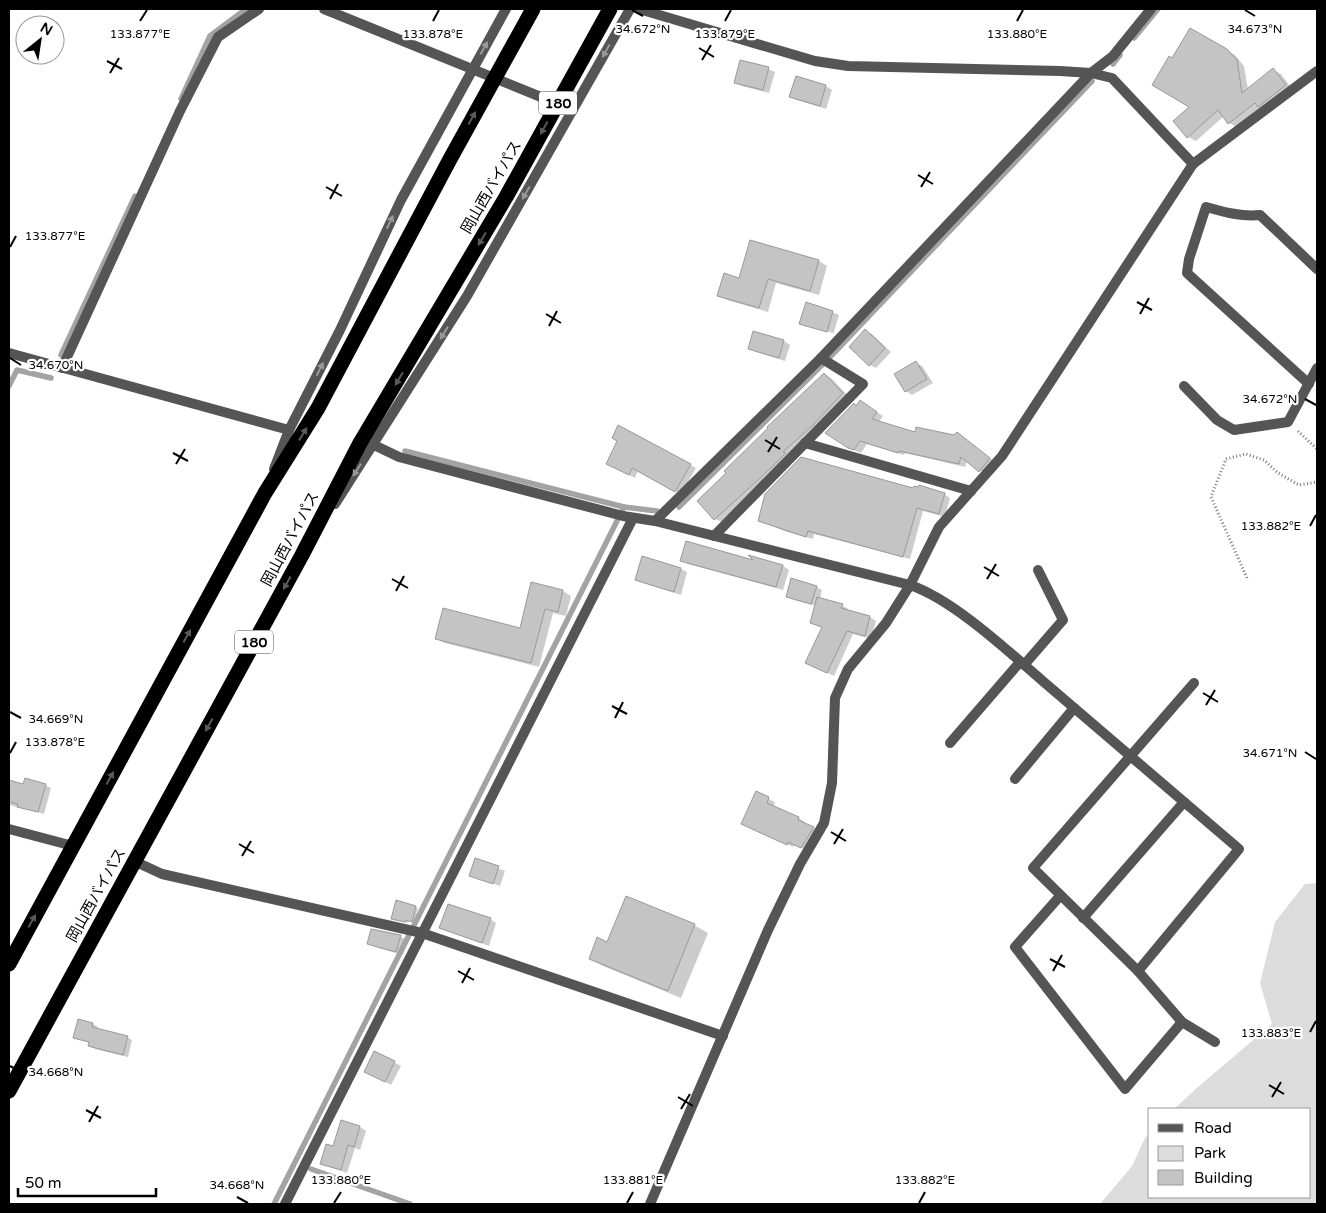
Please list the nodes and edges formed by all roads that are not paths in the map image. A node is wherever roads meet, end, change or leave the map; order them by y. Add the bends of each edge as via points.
1 (259, 9) edge
2 (324, 9) edge
3 (506, 9) edge
4 (533, 9) edge
5 (610, 9) edge
6 (630, 9) edge
7 (639, 9) edge
8 (1151, 9) edge
9 (473, 69) junction
10 (1317, 72) edge
11 (1091, 73) junction
12 (573, 110) junction
13 (1193, 164) junction
14 (1317, 269) edge
15 (9, 353) edge
16 (824, 360) junction
17 (62, 368) junction
18 (1317, 368) edge
19 (1309, 384) junction
20 (1184, 386) dead end
21 (289, 430) junction
22 (805, 443) junction
23 (374, 445) junction
24 (971, 492) junction
25 (265, 493) junction
26 (624, 516) junction
27 (655, 521) junction
28 (714, 536) junction
29 (302, 556) junction
30 (1038, 570) dead end
31 (910, 586) junction
32 (1022, 663) junction
33 (1194, 683) dead end
34 (1074, 708) junction
35 (950, 743) dead end
36 (1131, 756) junction
37 (1015, 779) dead end
38 (1184, 802) junction
39 (9, 829) edge
40 (73, 846) junction
41 (134, 861) junction
42 (1060, 896) junction
43 (1083, 918) junction
44 (415, 932) junction
45 (9, 964) edge
46 (1138, 971) junction
47 (1182, 1022) junction
48 (723, 1036) junction
49 (1216, 1042) dead end
50 (9, 1091) edge
51 (285, 1204) edge
52 (650, 1204) edge

1 - 17 street via 218,37 180,111
2 - 9 street
9 -> 3 street
25 -> 4 highway via 318,408
5 -> 29 highway, 岡山西バイパス / 180 via 506,197 360,443
6 -> 12 street
7 - 11 street via 815,61 848,66
8 - 11 street via 1113,56
9 - 12 street
21 -> 9 street via 401,200
10 - 13 street
11 - 13 street via 1112,78
11 - 16 street
12 -> 23 street via 467,296
13 - 24 street via 1002,456
14 - 19 street via 1260,215 1229,214 1206,207 1187,273
15 - 17 street
16 - 22 street via 863,384
16 - 27 street
17 - 21 street
18 - 19 street
19 - 20 street via 1288,422 1234,430 1217,420
21 - 25 street
22 - 24 street
22 - 28 street
23 - 26 street via 399,457
23 -> 29 street
24 - 31 street via 939,527
40 -> 25 highway
26 - 27 street
26 - 44 street
27 - 28 street
28 - 31 street
29 -> 41 highway, 岡山西バイパス / 180
30 - 32 street via 1063,620
31 - 32 street via 921,589 963,615
31 - 48 street via 886,624 848,669 835,698 832,783 824,823 768,930
32 - 34 street
32 - 35 street
33 - 36 street
34 - 36 street
34 - 37 street
36 - 38 street
36 - 42 street via 1033,868
38 - 43 street
38 - 46 street via 1239,849
39 - 40 street
45 -> 40 highway
41 - 44 street via 162,874
41 - 50 highway, 岡山西バイパス / 180
42 - 43 street
42 - 47 street via 1015,947 1126,1089
43 - 46 street
44 - 48 street
44 - 51 street
46 - 47 street
47 - 49 street
48 - 52 street

